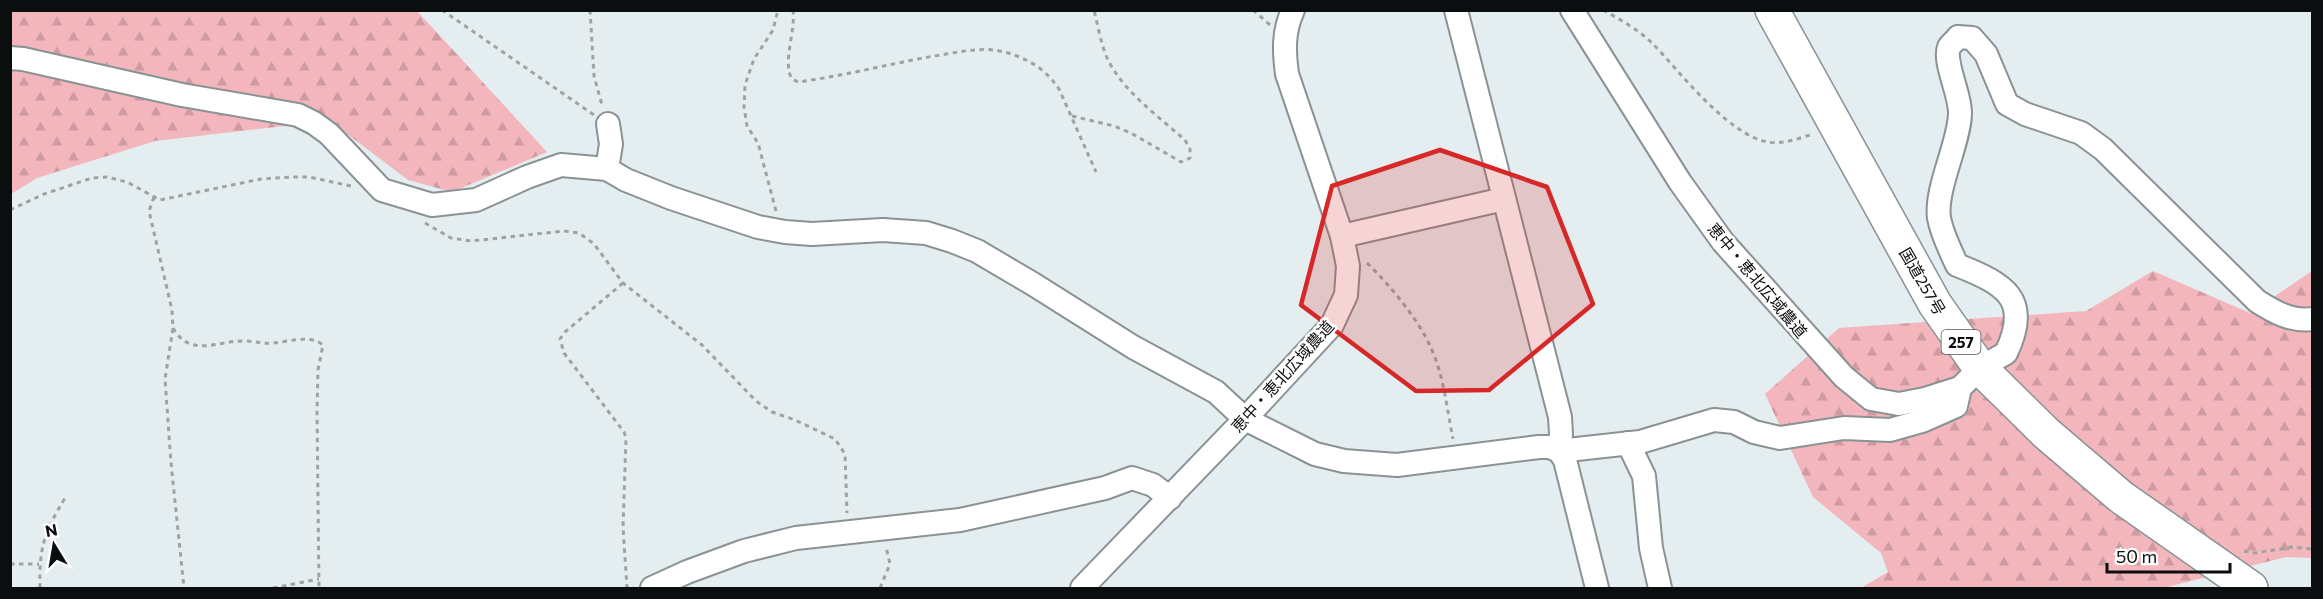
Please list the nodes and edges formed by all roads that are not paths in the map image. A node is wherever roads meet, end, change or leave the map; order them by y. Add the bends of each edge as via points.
1 (1293, 10) edge
2 (1456, 10) edge
3 (1572, 10) edge
4 (1772, 10) edge
5 (10, 58) edge
6 (608, 124) road end
7 (607, 169) junction
8 (1504, 199) junction
9 (1344, 247) junction
10 (2313, 319) edge
11 (1970, 378) junction
12 (1245, 419) junction
13 (1628, 444) junction
14 (1559, 451) junction
15 (1170, 498) junction
16 (651, 588) edge
17 (1083, 588) edge
18 (1597, 588) edge
19 (1660, 588) edge
20 (2251, 588) edge

1 - 9 street, 恵中・恵北広域農道 via 1286,25 1287,74
2 - 8 street
3 - 11 street, 恵中・恵北広域農道 via 1680,182 1723,242 1844,377 1871,399 1899,404 1925,399
4 - 11 highway, 国道257号 / 257 via 1935,304
5 - 7 street via 298,116 329,134 382,190 432,205 476,200 561,165
6 - 7 street via 611,144
7 - 12 street via 671,198 777,231 812,234 884,230 926,233 952,241 1034,284 1133,347 1216,392
8 - 9 street
8 - 14 street via 1560,417
9 - 12 street, 恵中・恵北広域農道 via 1348,266 1346,295 1332,325
10 - 11 street, 恵中・恵北広域農道 via 2277,313 2257,301 2103,149 2081,134 2007,104 1986,54 1972,39 1958,37 1949,46 1948,58 1960,115 1939,216 1957,265 2003,289 2015,303 2018,323 2006,353
11 - 13 street via 1956,406 1890,430 1844,428 1780,438 1734,422 1714,420
11 - 20 highway, 国道257号 / 257 via 2046,433 2121,497
12 - 14 street via 1315,454 1344,461 1397,465 1539,447
12 - 15 street, 恵中・恵北広域農道
13 - 14 street
13 - 19 street via 1644,476 1651,548
14 - 18 street via 1565,460
15 - 16 street via 1153,485 1132,478 1105,488 960,520 796,538 744,551
15 - 17 street, 恵中・恵北広域農道

